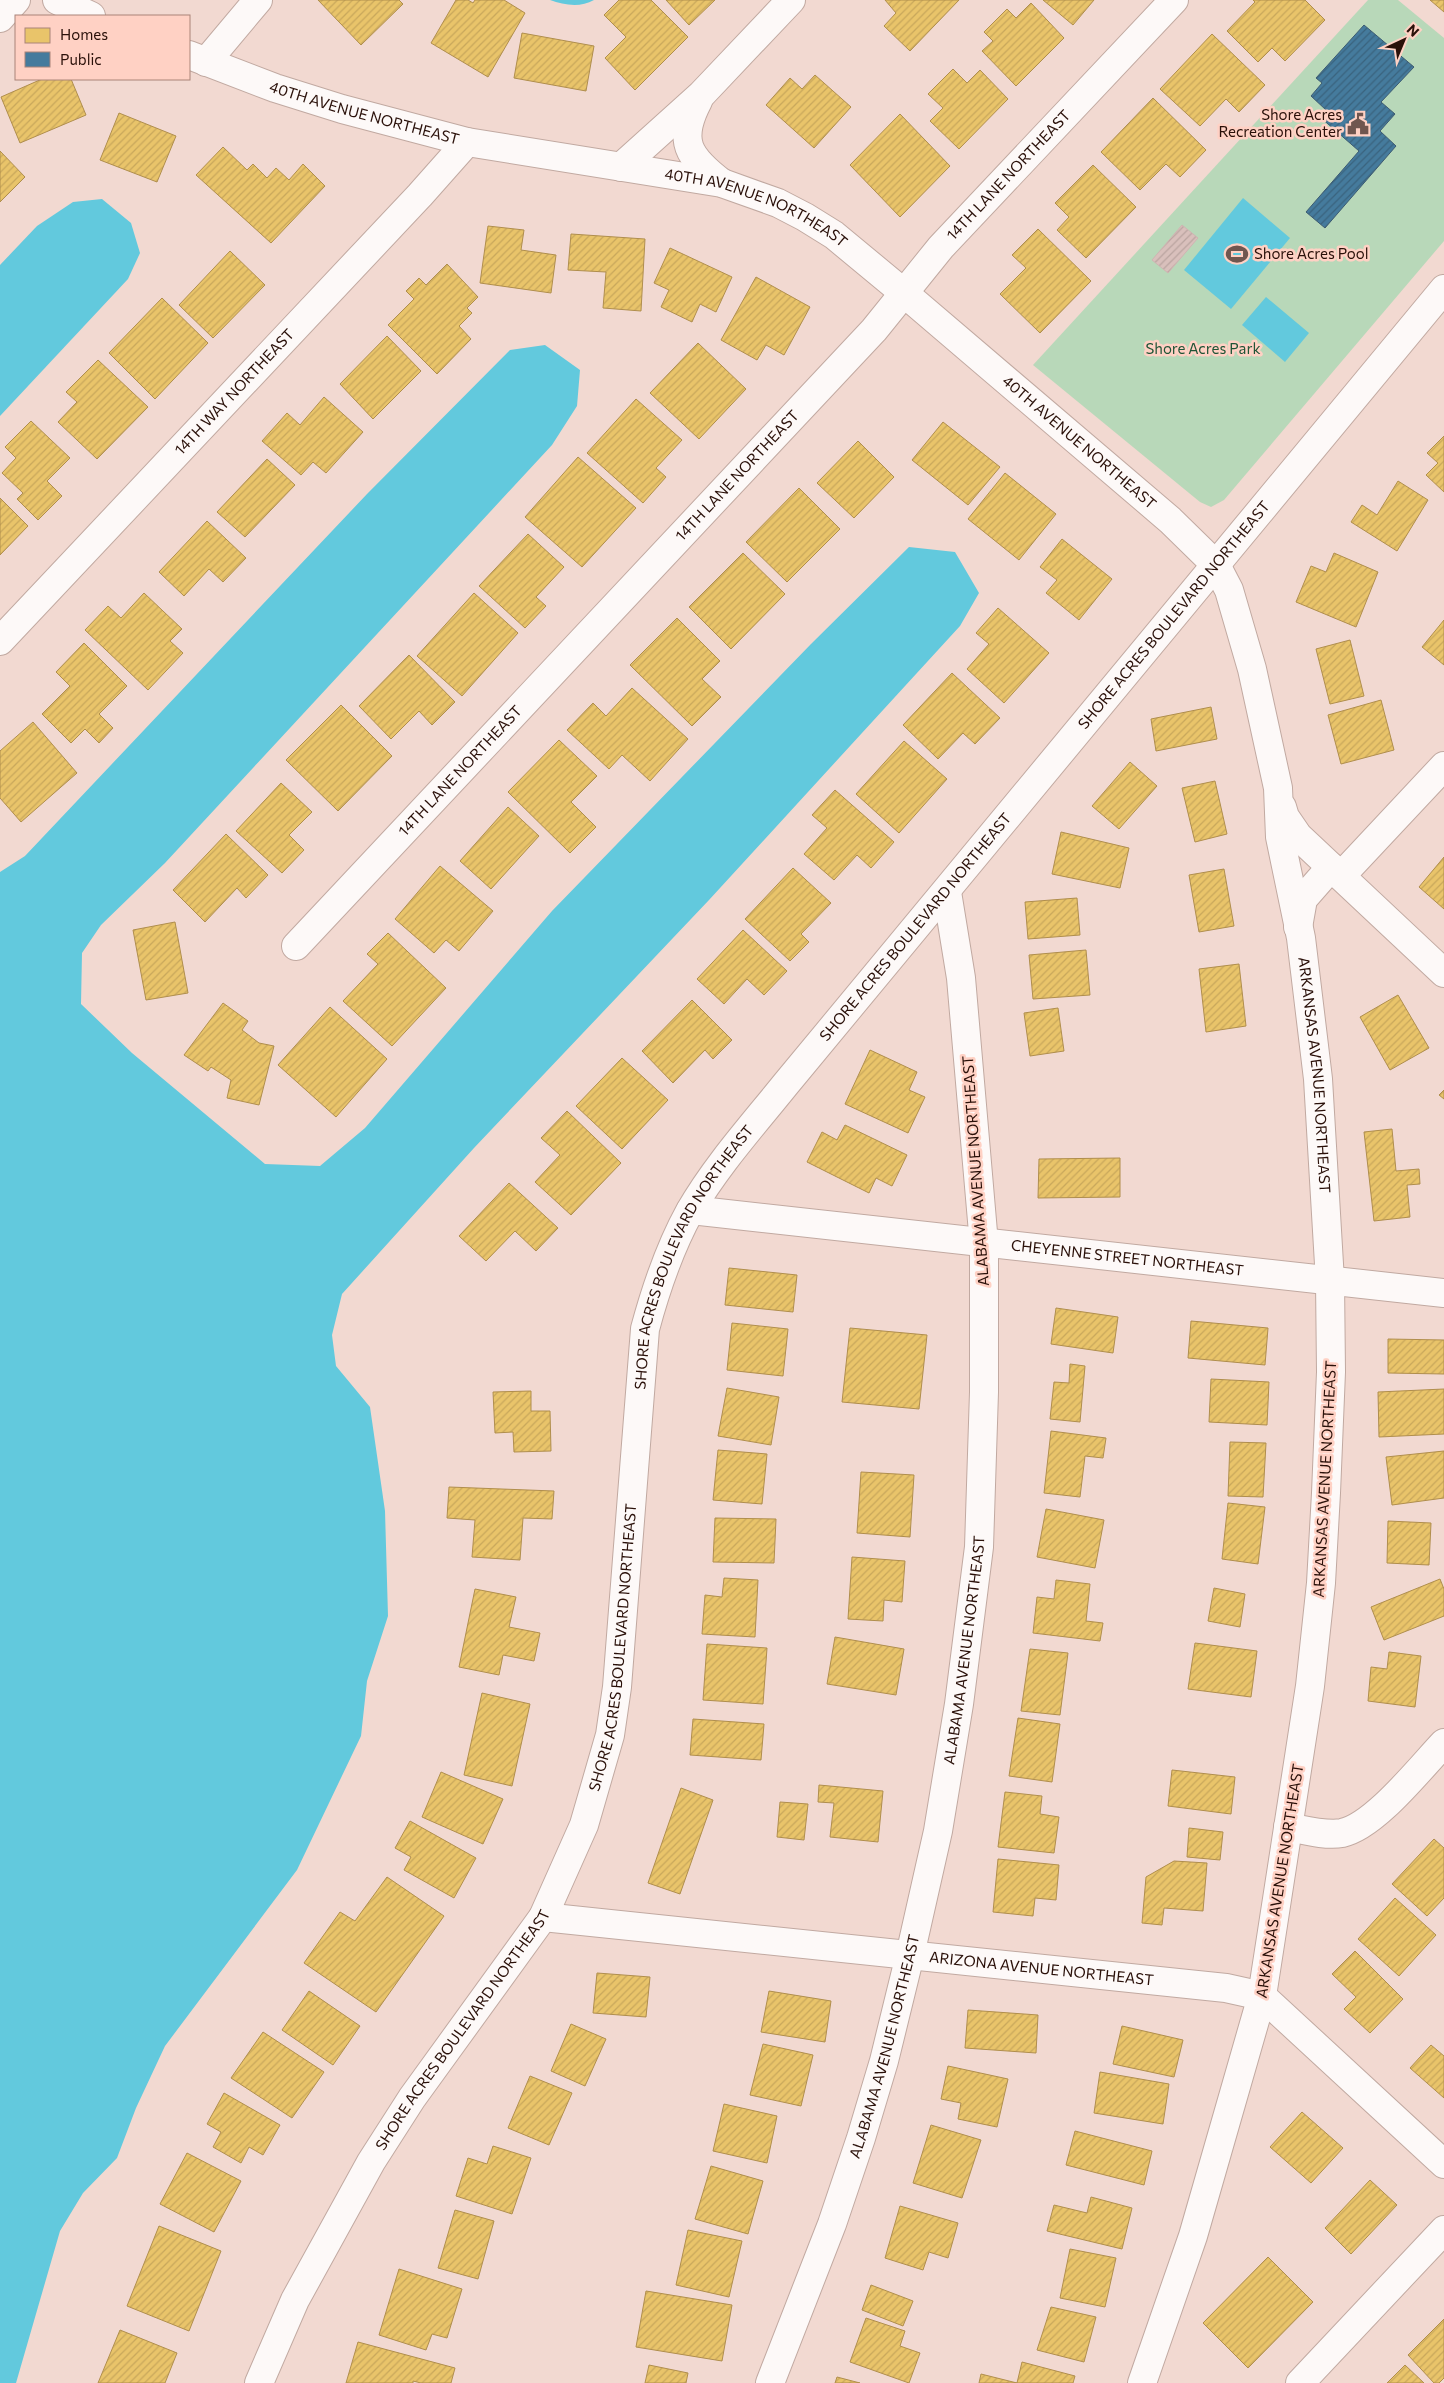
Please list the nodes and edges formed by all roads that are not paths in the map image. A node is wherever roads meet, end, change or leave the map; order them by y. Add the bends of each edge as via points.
1 (16, 0) edge
2 (57, 0) edge
3 (258, 0) edge
4 (791, 0) edge
5 (1174, 0) edge
6 (89, 15) edge
7 (0, 18) edge
8 (197, 58) edge
9 (701, 95) junction
10 (467, 142) junction
11 (621, 167) junction
12 (722, 183) junction
13 (1444, 288) edge
14 (904, 293) junction
15 (1216, 565) junction
16 (0, 641) edge
17 (1444, 766) edge
18 (1278, 788) junction
19 (1336, 872) junction
20 (946, 892) junction
21 (1298, 927) junction
22 (296, 946) dead end
23 (1444, 973) edge
24 (691, 1210) junction
25 (984, 1244) junction
26 (1330, 1281) junction
27 (1444, 1293) edge
28 (1444, 1743) edge
29 (1288, 1827) junction
30 (543, 1917) junction
31 (910, 1955) junction
32 (1262, 1996) junction
33 (1444, 2164) edge
34 (1444, 2230) edge
35 (259, 2383) edge
36 (770, 2383) edge
37 (1142, 2383) edge
38 (1300, 2383) edge

1 - 7 street
2 - 6 street
3 - 8 street
4 - 9 street
5 - 14 street, 14TH LANE NORTHEAST via 941,247
8 - 10 street, 40TH AVENUE NORTHEAST via 342,109
9 - 11 street
9 - 12 street via 689,119 686,133 689,146 696,160
10 - 11 street, 40TH AVENUE NORTHEAST
10 - 16 street, 14TH WAY NORTHEAST
11 - 12 street, 40TH AVENUE NORTHEAST
12 - 14 street, 40TH AVENUE NORTHEAST via 778,203 805,217 834,235
13 - 15 street, SHORE ACRES BOULEVARD NORTHEAST
14 - 15 street, 40TH AVENUE NORTHEAST via 1170,520
14 - 22 street, 14TH LANE NORTHEAST via 874,330
15 - 18 street, ARKANSAS AVENUE NORTHEAST via 1241,626
15 - 20 street, SHORE ACRES BOULEVARD NORTHEAST
17 - 19 street
18 - 19 street via 1285,817 1298,836
18 - 21 street, ARKANSAS AVENUE NORTHEAST via 1280,837
19 - 21 street via 1302,899
19 - 23 street
20 - 24 street, SHORE ACRES BOULEVARD NORTHEAST via 732,1151
20 - 25 street, ALABAMA AVENUE NORTHEAST via 961,978
21 - 26 street, ARKANSAS AVENUE NORTHEAST via 1318,1079
24 - 25 street, CHEYENNE STREET NORTHEAST
24 - 30 street, SHORE ACRES BOULEVARD NORTHEAST via 656,1288 645,1329 630,1544 610,1735 584,1825
25 - 26 street, CHEYENNE STREET NORTHEAST
25 - 31 street, ALABAMA AVENUE NORTHEAST via 984,1392 978,1547 959,1704 938,1831
26 - 27 street, CHEYENNE STREET NORTHEAST
26 - 29 street, ARKANSAS AVENUE NORTHEAST via 1331,1372 1321,1583 1310,1686
28 - 29 street via 1365,1823 1341,1833
29 - 32 street, ARKANSAS AVENUE NORTHEAST
30 - 31 street, ARIZONA AVENUE NORTHEAST
30 - 35 street, SHORE ACRES BOULEVARD NORTHEAST via 412,2098 371,2162 295,2300
31 - 32 street, ARIZONA AVENUE NORTHEAST via 1226,1988
31 - 36 street, ALABAMA AVENUE NORTHEAST via 884,2061 855,2155 832,2224
32 - 33 street
32 - 37 street, ARKANSAS AVENUE NORTHEAST via 1193,2236
34 - 38 street

